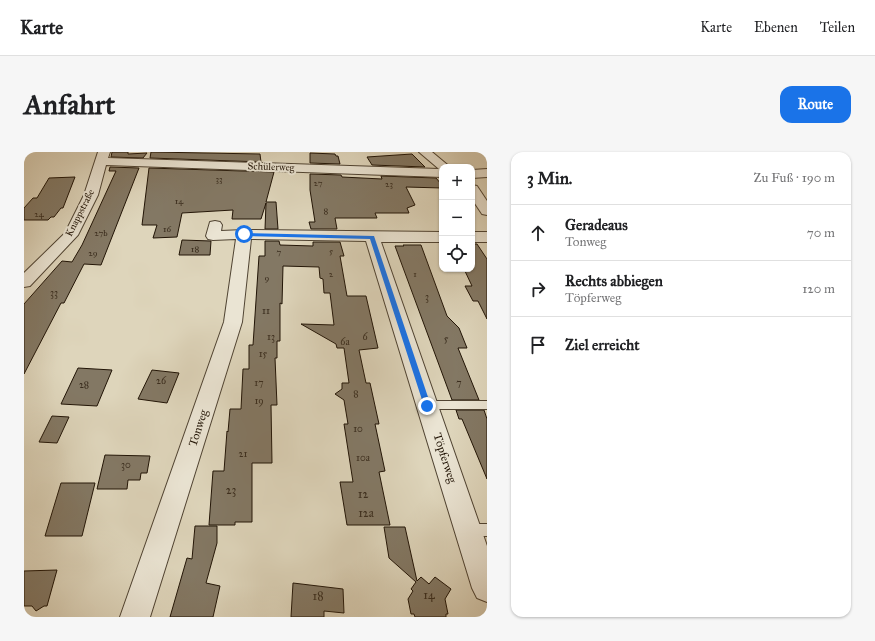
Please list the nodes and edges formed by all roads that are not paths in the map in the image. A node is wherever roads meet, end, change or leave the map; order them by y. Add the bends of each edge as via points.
1 (425, 152) edge
2 (102, 157) edge
3 (440, 164) edge
4 (439, 173) edge
5 (487, 173) edge
6 (475, 174) edge
7 (475, 193) edge
8 (487, 211) edge
9 (215, 225) dead end
10 (244, 234) junction
11 (372, 237) junction
12 (439, 237) edge
13 (475, 237) edge
14 (487, 237) edge
15 (24, 282) edge
16 (487, 405) edge
17 (427, 406) junction
18 (478, 530) edge
19 (487, 588) edge
20 (135, 617) edge

1 - 3 street
2 - 4 street, Schülerweg
2 - 15 street, Knappstraße via 91,195 71,234
5 - 6 street
7 - 8 street
9 - 10 street via 213,236
10 - 11 street
10 - 20 street, Tonweg via 233,322
11 - 12 street
11 - 17 street, Töpferweg
13 - 14 street
16 - 17 lane
17 - 18 street, Töpferweg
18 - 19 street, Töpferweg

